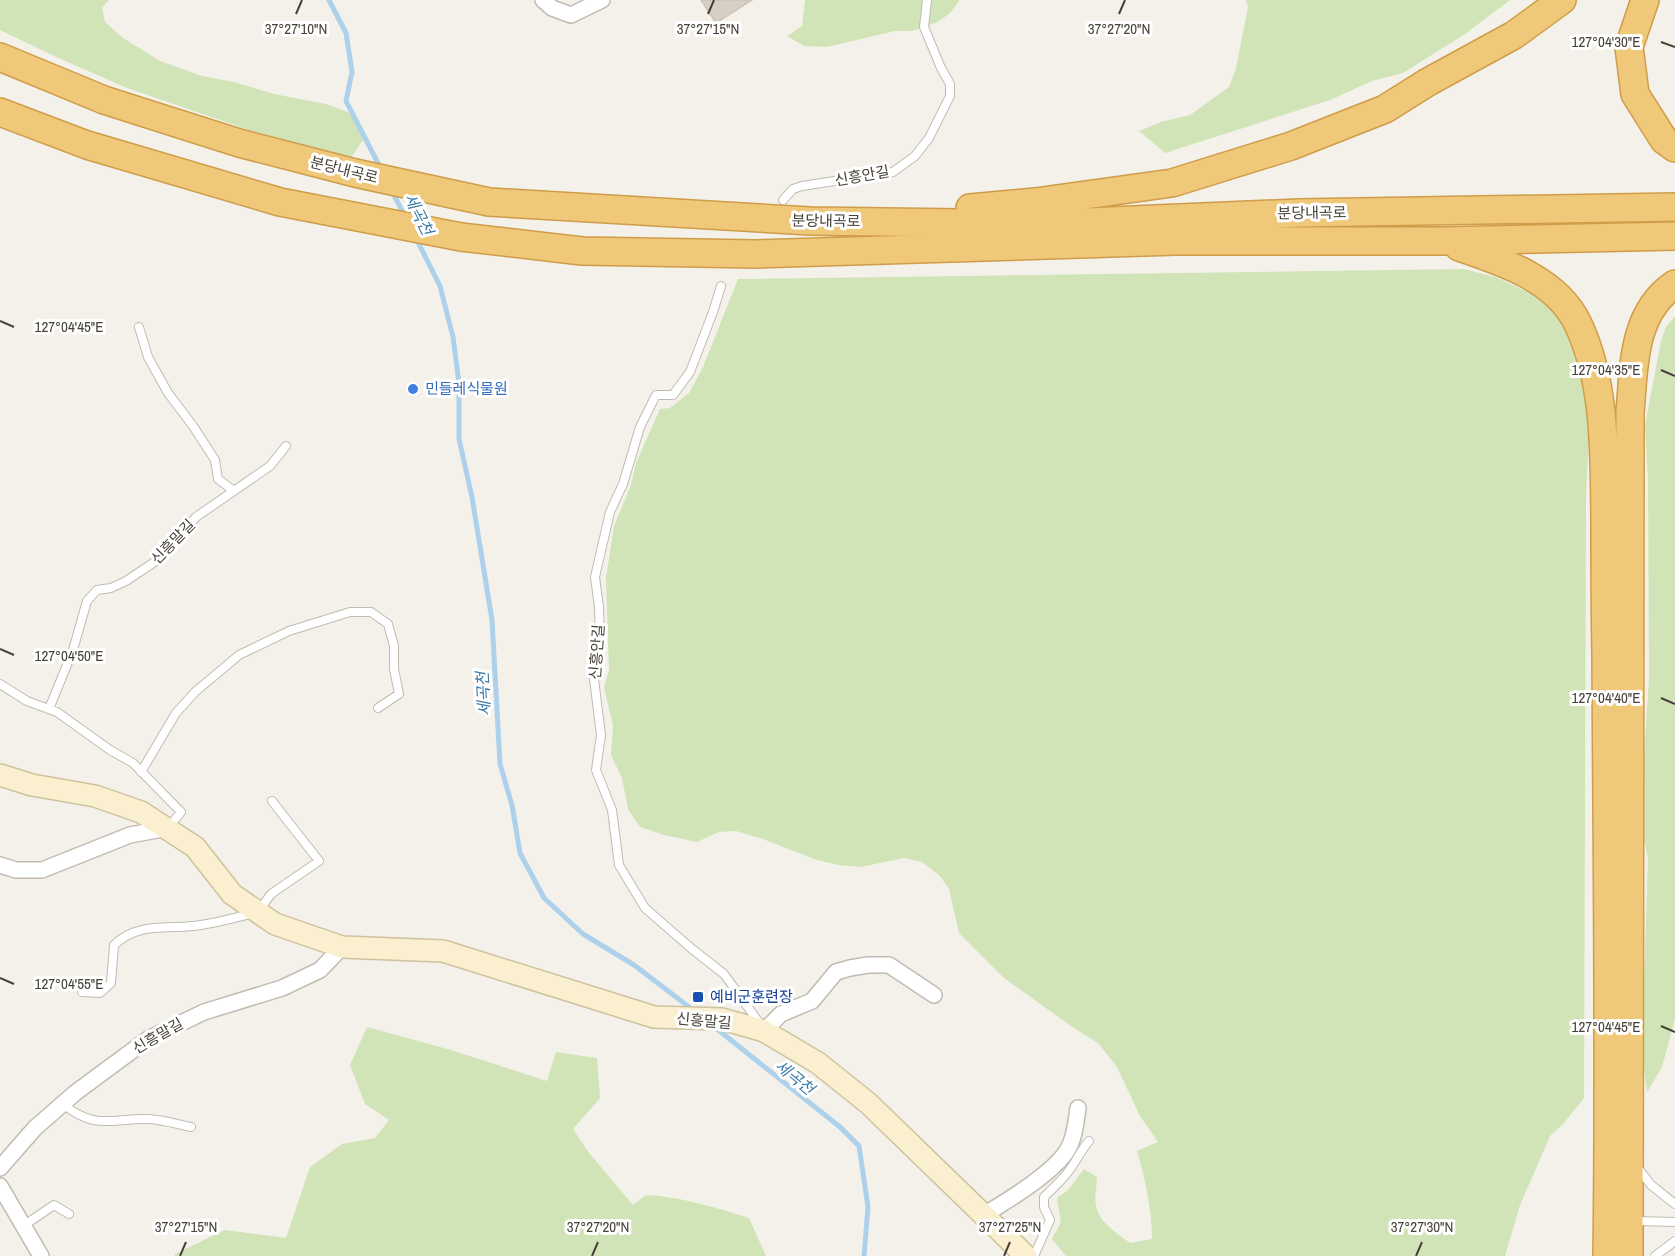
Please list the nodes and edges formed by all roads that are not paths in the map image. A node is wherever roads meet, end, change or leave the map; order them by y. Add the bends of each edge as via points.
1 (543, 0) edge
2 (602, 0) edge
3 (927, 0) edge
4 (1562, 0) edge
5 (1645, 0) edge
6 (0, 57) edge
7 (0, 112) edge
8 (1675, 148) edge
9 (783, 200) dead end
10 (1675, 207) edge
11 (810, 221) junction
12 (1675, 236) edge
13 (1444, 241) junction
14 (1675, 284) edge
15 (721, 286) dead end
16 (139, 327) dead end
17 (286, 446) dead end
18 (234, 491) junction
19 (0, 684) edge
20 (378, 708) dead end
21 (49, 709) junction
22 (141, 772) junction
23 (0, 775) edge
24 (272, 801) dead end
25 (168, 828) junction
26 (1618, 851) junction
27 (0, 865) edge
28 (258, 912) junction
29 (342, 947) junction
30 (82, 992) dead end
31 (934, 994) dead end
32 (764, 1031) junction
33 (63, 1104) junction
34 (1078, 1108) dead end
35 (191, 1127) dead end
36 (1089, 1141) dead end
37 (1630, 1152) junction
38 (0, 1168) edge
39 (0, 1186) edge
40 (1675, 1204) edge
41 (69, 1214) dead end
42 (984, 1215) junction
43 (1618, 1221) junction
44 (1675, 1222) edge
45 (23, 1226) junction
46 (1675, 1240) edge
47 (41, 1256) edge
48 (1026, 1256) edge
49 (1034, 1256) edge
50 (1606, 1256) edge
51 (1629, 1256) edge
52 (1655, 1256) edge

1 - 2 street via 571,15
3 - 9 lane, 신흥안길 via 924,27 950,84 950,96 929,138 915,156 893,172 802,186
4 - 11 highway via 1514,35 1384,109 1291,146 1172,183 1035,202
5 - 8 highway via 1629,47 1635,94 1664,140
6 - 11 highway, 분당내곡로 via 104,100 239,143 489,202
7 - 13 highway, 분당내곡로 via 87,145 280,202 461,237 582,251 756,254 1176,241
10 - 11 highway, 분당내곡로 via 1298,213 1040,224
12 - 13 highway, 분당내곡로
13 - 26 highway via 1527,274 1564,300 1591,355 1604,439
14 - 26 highway via 1652,307 1636,343 1630,413
15 - 32 lane, 신흥안길 via 690,372 673,395 656,395 640,427 610,512 595,577 600,643 594,679 600,735 596,770 612,810 619,866 645,908 724,974
16 - 18 lane via 148,357 168,393 210,451 219,479
17 - 18 lane, 신흥말길 via 270,466
18 - 21 lane, 신흥말길 via 196,517 162,557 111,588 97,590 87,601 73,650
19 - 21 lane
20 - 22 lane via 399,694 388,624 370,612 350,612 270,639 231,661 176,712
21 - 22 lane
22 - 25 lane via 181,812
23 - 25 street, 신흥말길 via 95,796 141,812
24 - 28 lane via 319,861 271,894
25 - 27 street via 130,835 42,870 16,870
25 - 28 street, 신흥말길 via 195,847 232,894
26 - 37 highway
26 - 43 highway
28 - 29 street, 신흥말길 via 275,924
28 - 30 lane via 194,926 123,935 114,945 111,983 100,993
29 - 32 street, 신흥말길 via 443,951 654,1017 722,1019
29 - 33 street, 신흥말길 via 320,970 282,988 204,1012 148,1039
31 - 32 street via 889,965 849,968 836,972 812,1001 781,1014
32 - 42 street, 신흥말길 via 818,1063 868,1102
33 - 35 lane via 77,1115 106,1122 150,1119
33 - 38 street, 신흥말길 via 35,1128
34 - 42 street via 1068,1150 1038,1180
36 - 49 lane via 1044,1197 1050,1220
37 - 40 lane via 1651,1185
37 - 43 highway
39 - 45 street
41 - 45 lane via 54,1205
42 - 48 street, 신흥말길
43 - 44 lane
43 - 50 highway
43 - 51 highway
45 - 47 street
46 - 52 lane

